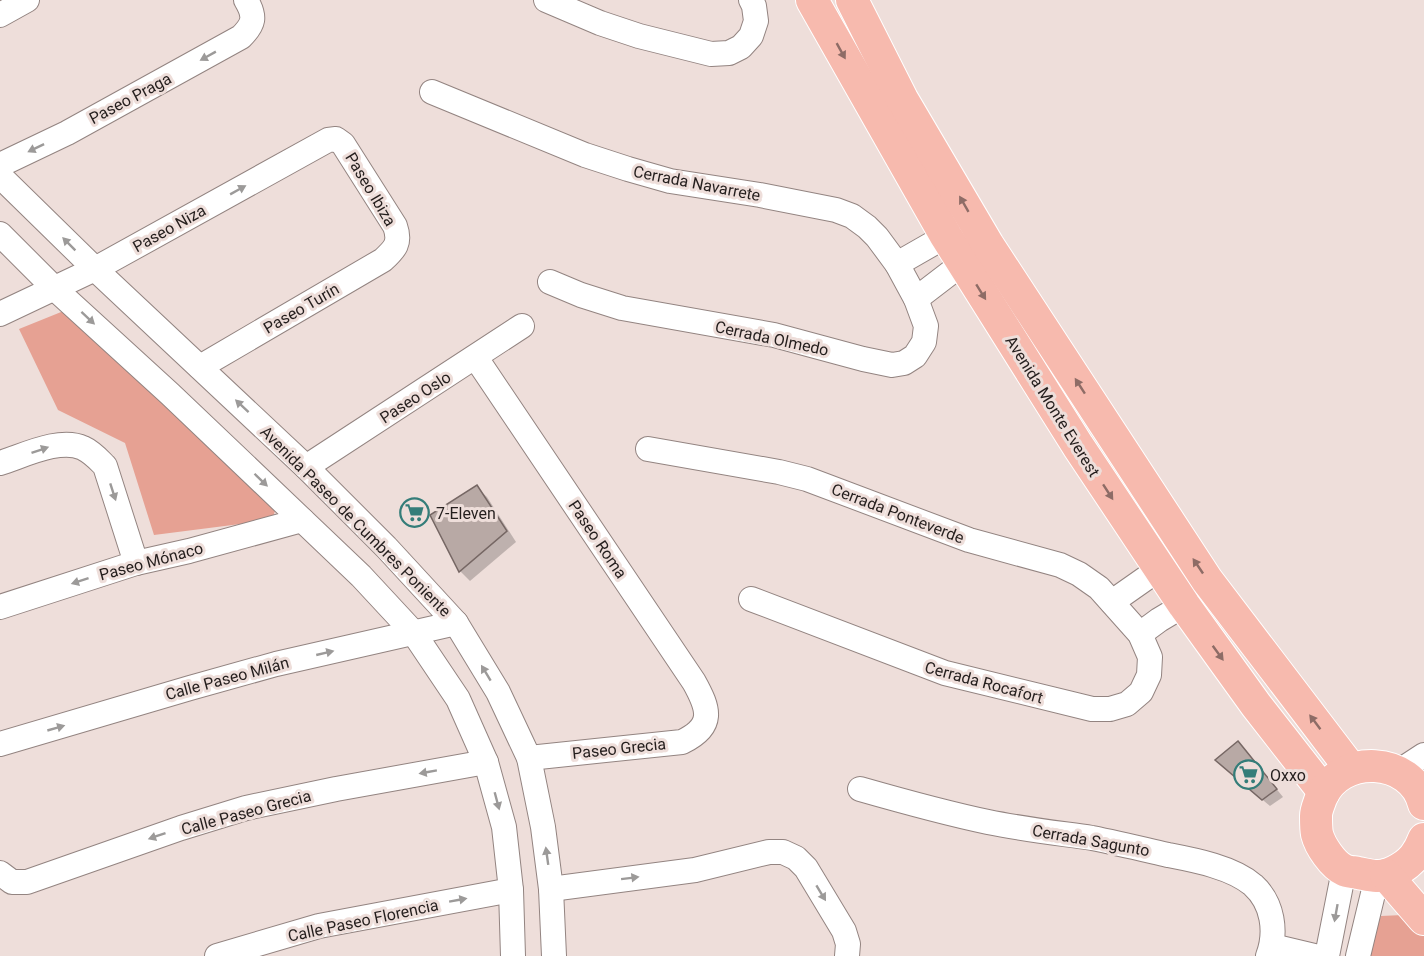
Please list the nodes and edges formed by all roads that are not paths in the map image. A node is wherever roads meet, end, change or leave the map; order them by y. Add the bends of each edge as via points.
1 (27, 0) edge
2 (546, 0) edge
3 (751, 0) edge
4 (812, 0) edge
5 (852, 0) edge
6 (249, 11) edge
7 (0, 15) edge
8 (432, 92) dead end
9 (888, 104) junction
10 (336, 139) joint
11 (0, 165) edge
12 (0, 176) edge
13 (0, 234) edge
14 (946, 236) junction
15 (398, 244) joint
16 (976, 254) junction
17 (95, 269) junction
18 (550, 282) dead end
19 (907, 282) junction
20 (54, 288) junction
21 (0, 314) edge
22 (522, 326) dead end
23 (476, 358) junction
24 (201, 368) junction
25 (1108, 429) junction
26 (1078, 446) junction
27 (648, 449) dead end
28 (0, 464) edge
29 (306, 467) junction
30 (302, 520) junction
31 (136, 563) junction
32 (1159, 569) junction
33 (751, 599) dead end
34 (1184, 605) junction
35 (0, 607) edge
36 (1127, 618) junction
37 (456, 623) junction
38 (413, 632) junction
39 (703, 725) joint
40 (0, 744) edge
41 (1424, 754) edge
42 (529, 758) junction
43 (486, 762) junction
44 (1351, 769) junction
45 (1398, 771) junction
46 (860, 789) dead end
47 (1324, 792) junction
48 (1423, 799) edge
49 (1422, 850) edge
50 (1344, 870) junction
51 (1381, 876) junction
52 (6, 877) edge
53 (551, 889) junction
54 (511, 890) junction
55 (1424, 919) edge
56 (1270, 951) edge
57 (847, 955) edge
58 (217, 956) edge
59 (513, 956) edge
60 (554, 956) edge
61 (1314, 956) edge
62 (1327, 956) edge
63 (1358, 956) edge

1 - 7 street
2 - 3 street via 639,36 711,54 729,53 751,36 756,21
4 -> 9 main road, Avenida Monte Everest
5 - 9 main road, Avenida Monte Everest
6 -> 11 street, Paseo Praga via 248,30 241,38
8 - 19 street, Cerrada Navarrete via 628,169 670,181 760,195 852,216 877,237
9 - 14 main road, Avenida Monte Everest
16 -> 9 main road, Avenida Monte Everest
10 - 15 street, Paseo Ibiza via 395,226
17 -> 10 street, Paseo Niza
17 -> 12 street, Avenida Paseo de Cumbres Poniente
13 - 20 street
14 - 16 main road, Avenida Monte Everest
14 - 19 street
15 - 24 street, Paseo Turín via 383,260
16 - 19 street
25 -> 16 main road, Avenida Monte Everest
16 -> 26 main road, Avenida Monte Everest
17 - 20 street, Paseo Niza
17 - 24 street, Avenida Paseo de Cumbres Poniente
18 - 19 street, Cerrada Olmedo via 622,308 774,335 892,365 915,356 924,342 926,326
20 - 21 street, Paseo Niza
20 -> 30 street
22 - 23 street, Paseo Oslo
23 - 29 street, Paseo Oslo
23 - 39 street, Paseo Roma via 694,682 707,714
29 -> 24 street, Avenida Paseo de Cumbres Poniente
25 - 26 main road
44 -> 25 main road, Avenida Monte Everest via 1207,580
26 -> 32 main road, Avenida Monte Everest
27 - 36 street, Cerrada Ponteverde via 807,479 969,540 1060,565 1099,588
28 -> 31 street via 52,445 81,446 94,454 105,466
29 - 37 street, Avenida Paseo de Cumbres Poniente
30 - 31 street, Paseo Mónaco
30 - 38 street
31 -> 35 street, Paseo Mónaco
32 - 34 main road, Avenida Monte Everest
32 - 36 street
33 - 36 street, Cerrada Rocafort via 945,674 1110,710 1127,704 1141,692 1149,675 1150,657
34 - 36 street via 1159,620
34 -> 47 main road, Avenida Monte Everest
37 - 38 street, Calle Paseo Milán
42 -> 37 street, Avenida Paseo de Cumbres Poniente via 498,692
40 -> 38 street, Calle Paseo Milán via 266,667
38 - 43 street via 458,699
39 - 42 street, Paseo Grecia via 682,742
41 - 45 street
53 -> 42 street, Avenida Paseo de Cumbres Poniente
43 -> 52 street, Calle Paseo Grecia via 246,808 27,882
43 -> 54 street via 504,826
44 - 45 main road via 1375,765
44 - 47 main road
45 - 48 main road via 1413,783
46 - 56 street, Cerrada Sagunto via 990,822 1183,858 1233,873 1253,885 1267,902 1272,920
47 - 50 main road via 1316,813 1317,835 1327,855
49 - 51 main road via 1404,866
50 - 51 main road
50 -> 62 street
51 - 55 main road
51 - 63 street
53 -> 57 street via 694,870 783,852 806,868 844,931
53 - 60 street, Avenida Paseo de Cumbres Poniente
58 -> 54 street, Calle Paseo Florencia via 319,926
54 - 59 street
56 - 61 street, Cerrada Sagunto

